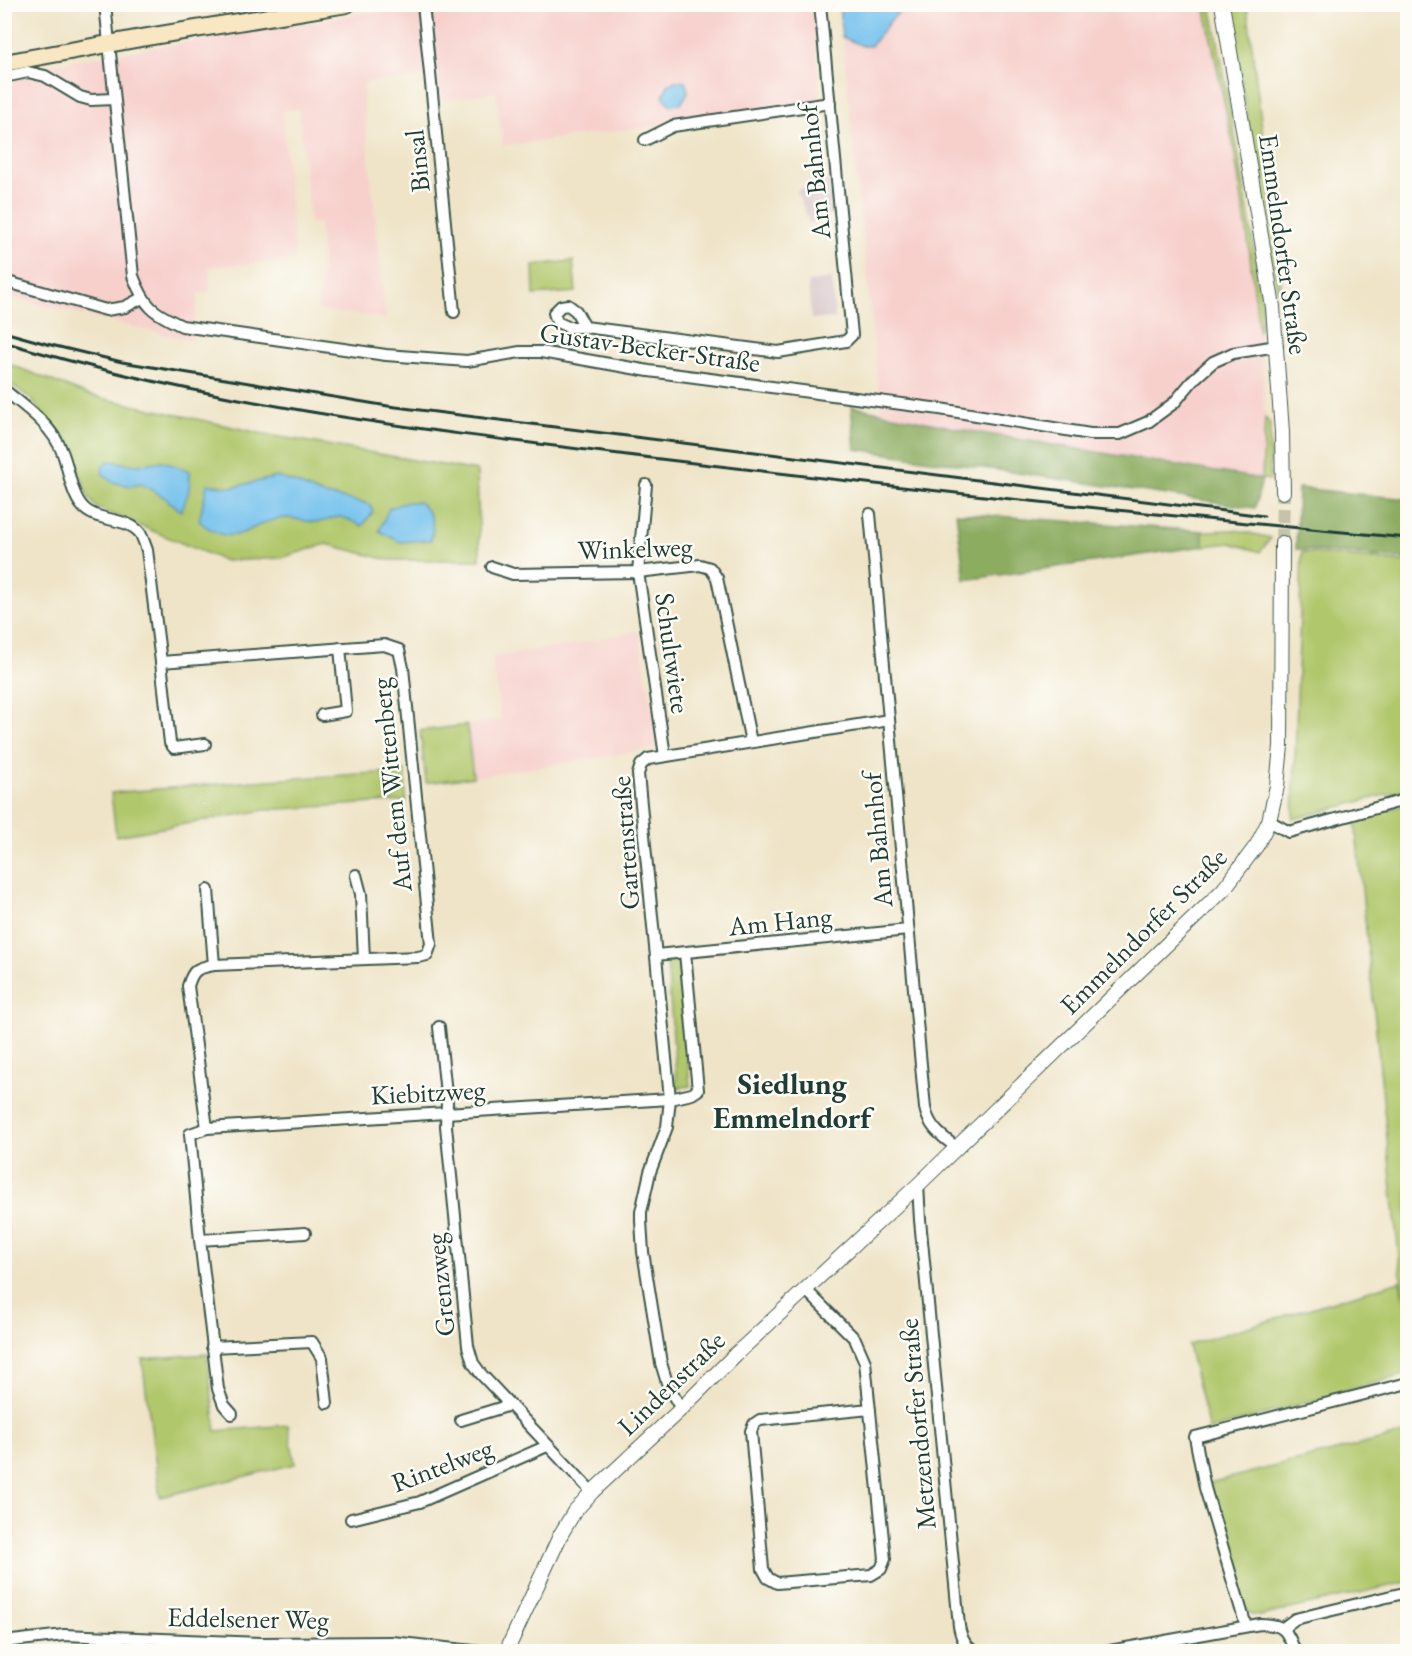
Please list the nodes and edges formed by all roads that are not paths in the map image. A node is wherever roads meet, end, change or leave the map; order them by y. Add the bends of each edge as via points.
1 (105, 4) edge
2 (347, 4) edge
3 (423, 4) edge
4 (820, 4) edge
5 (1222, 4) edge
6 (109, 44) junction
7 (4, 63) edge
8 (4, 77) edge
9 (114, 99) junction
10 (830, 103) junction
11 (645, 140) dead end
12 (4, 281) edge
13 (142, 298) junction
14 (454, 312) dead end
15 (585, 327) dead end
16 (1277, 346) junction
17 (4, 390) edge
18 (646, 485) dead end
19 (1283, 492) tunnel mouth
20 (870, 514) dead end
21 (1282, 543) tunnel mouth
22 (492, 567) dead end
23 (638, 572) junction
24 (340, 648) junction
25 (161, 662) junction
26 (322, 715) dead end
27 (888, 720) junction
28 (751, 742) junction
29 (205, 744) dead end
30 (665, 756) junction
31 (1407, 799) edge
32 (1269, 821) junction
33 (356, 874) dead end
34 (208, 890) dead end
35 (908, 930) junction
36 (685, 953) junction
37 (656, 956) junction
38 (364, 959) junction
39 (214, 965) junction
40 (439, 1028) dead end
41 (670, 1099) junction
42 (445, 1115) junction
43 (207, 1128) junction
44 (957, 1148) junction
45 (918, 1185) junction
46 (304, 1233) dead end
47 (200, 1240) junction
48 (806, 1290) junction
49 (212, 1347) junction
50 (1407, 1383) edge
51 (327, 1403) dead end
52 (510, 1405) junction
53 (681, 1409) junction
54 (870, 1409) junction
55 (232, 1414) dead end
56 (461, 1420) dead end
57 (547, 1446) junction
58 (592, 1492) junction
59 (351, 1519) dead end
60 (1407, 1592) edge
61 (1246, 1626) junction
62 (1283, 1628) junction
63 (12, 1641) dead end
64 (261, 1647) edge
65 (967, 1650) edge
66 (483, 1652) edge
67 (506, 1652) edge
68 (1104, 1652) edge
69 (1295, 1652) edge

1 - 6 street
2 - 6 main road
3 - 14 street, Binsal
4 - 10 street, Am Bahnhof
5 - 16 street, Emmelndorfer Straße
6 - 7 main road
6 - 9 street
8 - 9 street via 28,72 45,76 80,97
9 - 13 street via 133,276
10 - 11 street via 673,126
10 - 15 street, Am Bahnhof via 852,334 846,341 778,352
12 - 13 street via 106,310 125,307
13 - 16 street, Gustav-Becker-Straße via 160,316 182,326 213,332 386,356 466,361 541,352 1090,434 1120,434 1148,422 1174,403 1213,362 1233,353
16 - 19 street, Emmelndorfer Straße
17 - 25 street via 51,430 82,506 131,526 140,534 147,550
18 - 23 street, Schultwiete
20 - 27 street, Am Bahnhof
21 - 32 street, Emmelndorfer Straße via 1281,746
22 - 23 street, Winkelweg via 513,574
23 - 28 street, Winkelweg via 700,565 710,568 717,578
23 - 30 street, Schultwiete
24 - 25 street, Auf dem Wittenberg
24 - 26 street via 346,711
24 - 38 street, Auf dem Wittenberg via 384,645 399,650 431,944 427,955
25 - 29 street via 170,743 174,748
27 - 28 street, Gartenstraße
27 - 35 street, Am Bahnhof
28 - 30 street, Gartenstraße
30 - 37 street, Gartenstraße via 648,759 638,774
31 - 32 street via 1289,832
32 - 44 street, Emmelndorfer Straße via 1257,845 1223,890
33 - 38 street via 361,894
34 - 39 street
35 - 36 street, Am Hang
35 - 44 street, Am Bahnhof via 924,1108 935,1131
36 - 37 street, Am Hang
36 - 41 street via 698,1090
37 - 41 street, Gartenstraße
38 - 39 street, Auf dem Wittenberg
39 - 43 street, Auf dem Wittenberg via 191,974 188,986
40 - 42 street, Grenzweg
41 - 42 street, Kiebitzweg
41 - 53 street, Gartenstraße via 667,1127 650,1172 641,1221 661,1363
42 - 43 street, Kiebitzweg
42 - 52 street, Grenzweg via 468,1346 472,1363
43 - 47 street, Kiebitzweg via 190,1134
44 - 45 street, Emmelndorfer Straße
45 - 48 street, Lindenstraße
45 - 65 street, Metzendorfer Straße via 959,1626
46 - 47 street
47 - 49 street
48 - 53 street, Lindenstraße
48 - 54 street via 855,1339 865,1362
49 - 51 street via 312,1342 322,1358
49 - 55 street via 218,1389
50 - 61 street via 1195,1437 1205,1488
52 - 56 street
52 - 57 street, Grenzweg
53 - 58 street, Lindenstraße
54 - 54 street via 885,1559 881,1569 871,1575 777,1583 768,1578 763,1569 751,1431 754,1424 760,1420
57 - 58 street, Grenzweg
57 - 59 street, Rintelweg via 420,1502
58 - 67 street, Lindenstraße via 561,1534
60 - 62 street via 1295,1619
61 - 62 street via 1272,1624
61 - 68 street
62 - 69 street
63 - 64 street, Eddelsener Weg via 64,1635
64 - 66 street, Eddelsener Weg via 392,1642

